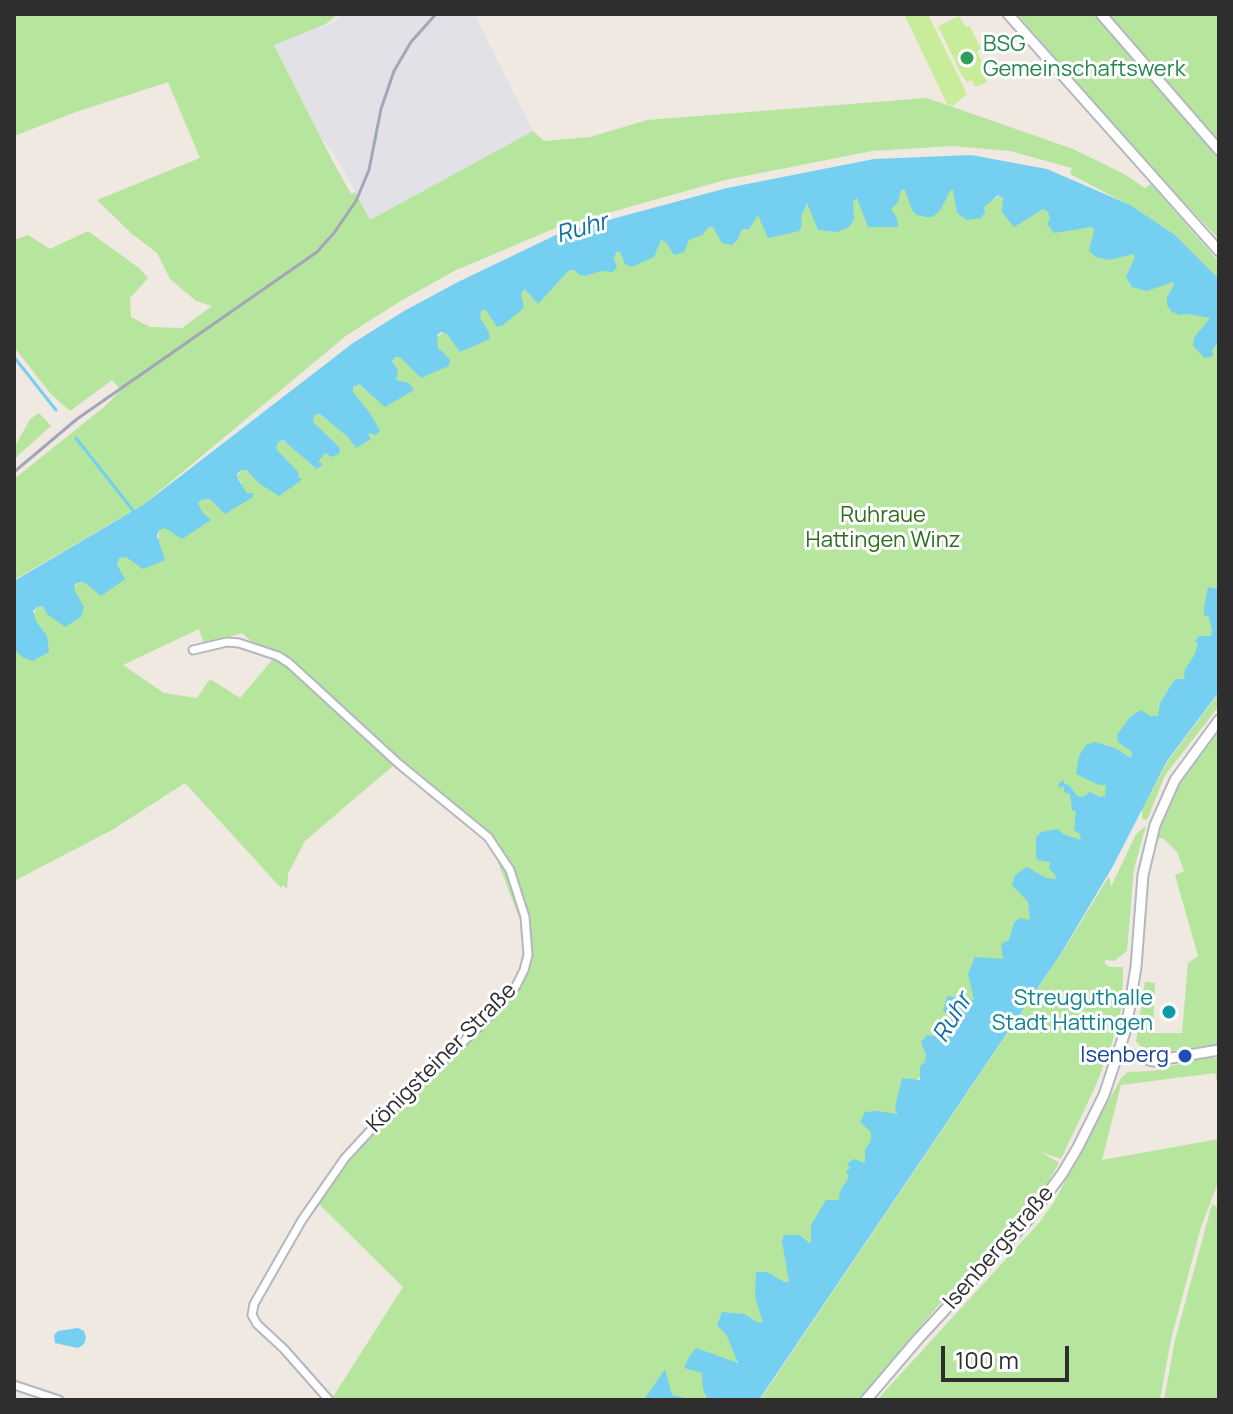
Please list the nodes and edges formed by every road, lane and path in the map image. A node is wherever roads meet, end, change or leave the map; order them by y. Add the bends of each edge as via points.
1 (1008, 14) edge
2 (1101, 14) edge
3 (1219, 150) edge
4 (1219, 251) edge
5 (193, 650) dead end
6 (1219, 720) edge
7 (1219, 1050) edge
8 (1120, 1051) junction
9 (14, 1385) edge
10 (59, 1400) edge
11 (329, 1400) edge
12 (866, 1400) edge

1 - 4 main road
2 - 3 main road
5 - 11 street, Königsteiner Straße via 239,643 289,663 488,837 510,870 525,917 528,955 516,986 345,1158 254,1304 257,1324
6 - 8 main road, Isenbergstraße via 1175,780 1155,825 1143,875 1132,1000
7 - 8 main road via 1153,1061
8 - 12 main road, Isenbergstraße via 1078,1147 1043,1201
9 - 10 street

